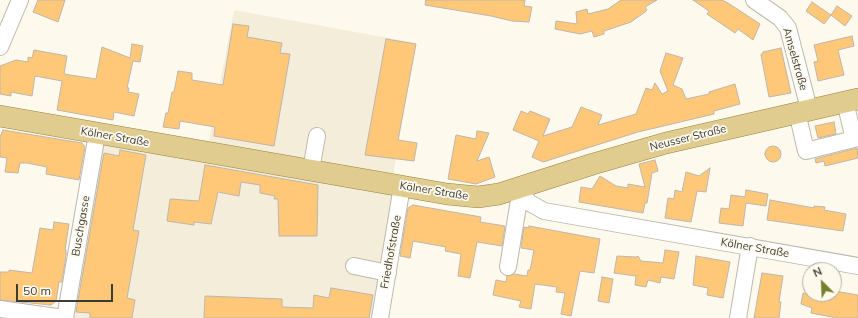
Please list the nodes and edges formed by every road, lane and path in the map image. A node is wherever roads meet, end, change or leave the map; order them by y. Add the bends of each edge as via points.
1 (20, 0) edge
2 (754, 0) edge
3 (0, 47) edge
4 (852, 100) edge
5 (803, 111) junction
6 (0, 116) edge
7 (97, 134) junction
8 (317, 136) dead end
9 (311, 170) junction
10 (402, 186) junction
11 (520, 188) junction
12 (750, 246) junction
13 (354, 266) dead end
14 (858, 266) edge
15 (508, 267) dead end
16 (388, 273) junction
17 (0, 308) edge
18 (64, 318) edge
19 (380, 318) edge
20 (738, 318) edge

1 - 3 street
2 - 5 street, Amselstraße via 780,18 788,28
4 - 5 main road, Neusser Straße
4 - 5 street, Amselstraße via 854,139 806,151
5 - 11 main road, Neusser Straße via 630,153
6 - 7 main road, Kölner Straße
7 - 9 main road, Kölner Straße
7 - 18 street, Buschgasse
8 - 9 street
9 - 10 main road, Kölner Straße
10 - 11 main road, Kölner Straße via 478,197
10 - 16 street, Friedhofstraße
11 - 12 street, Kölner Straße via 528,202 544,211
11 - 15 street
12 - 14 street, Kölner Straße
12 - 20 street
13 - 16 street
16 - 19 street, Friedhofstraße
17 - 18 street, Buschgasse

